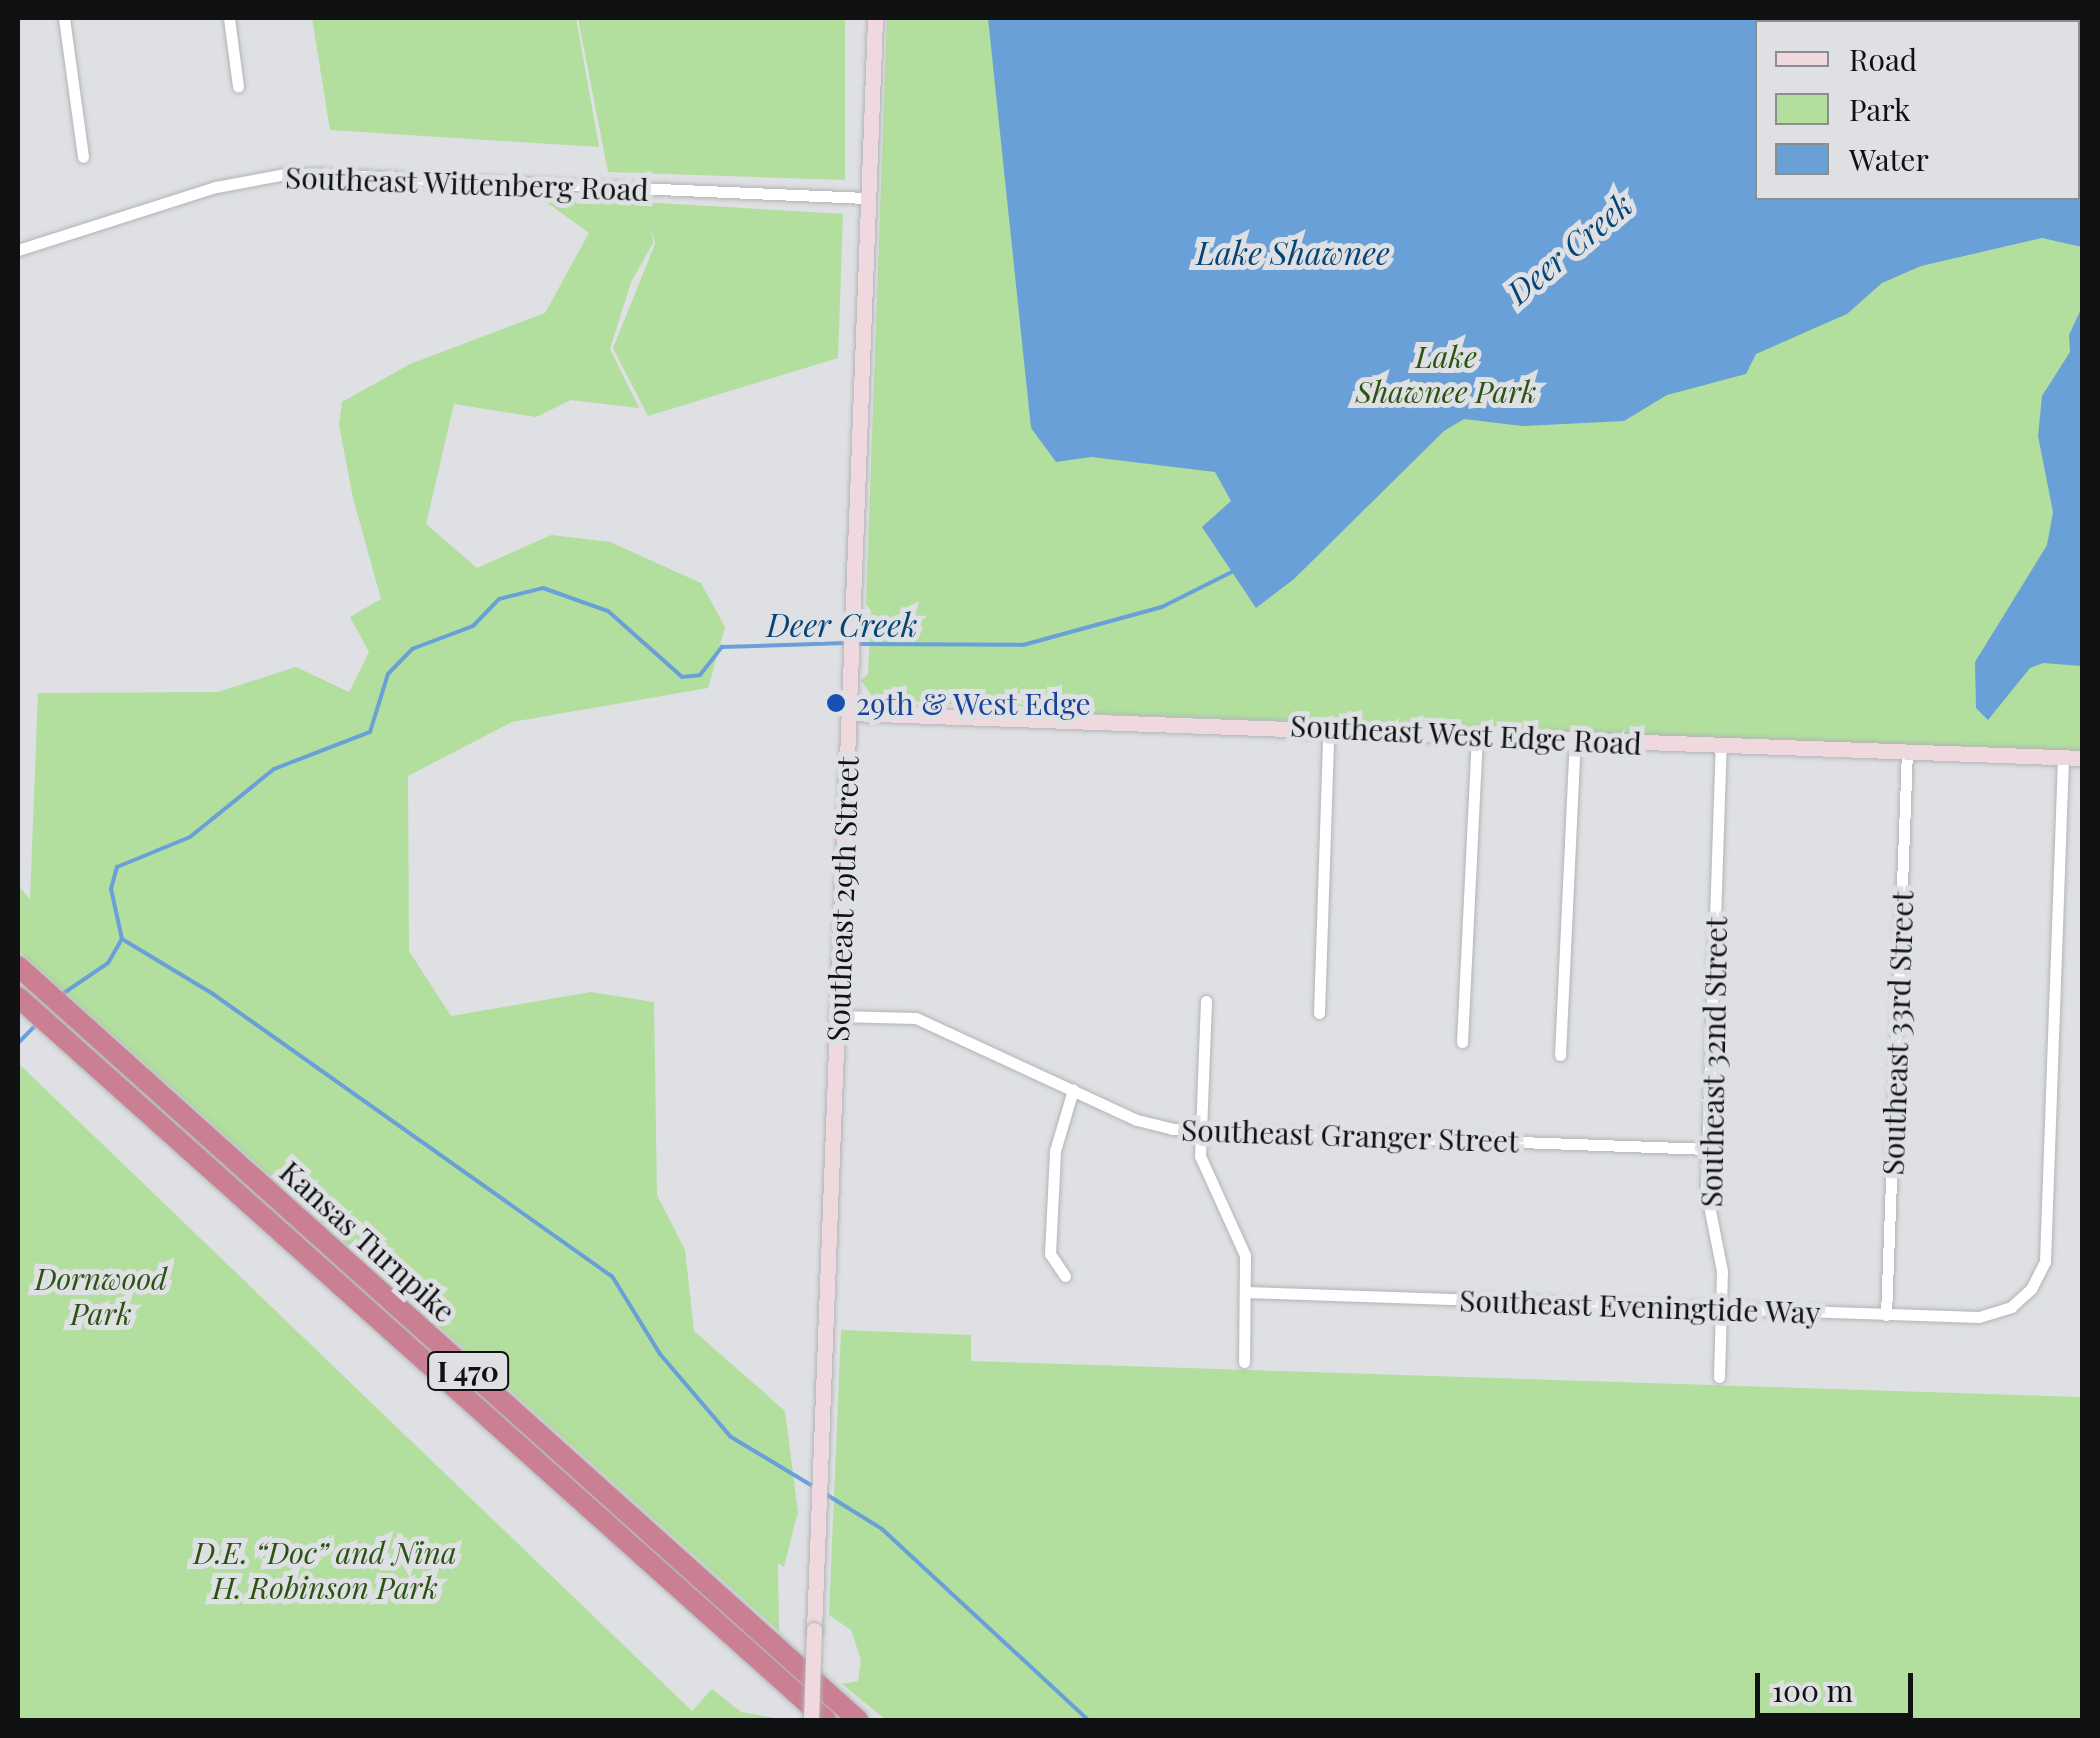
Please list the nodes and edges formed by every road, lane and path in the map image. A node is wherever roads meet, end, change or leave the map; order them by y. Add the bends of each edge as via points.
1 (64, 18) edge
2 (229, 18) edge
3 (875, 18) edge
4 (238, 86) dead end
5 (83, 157) dead end
6 (867, 198) junction
7 (18, 250) edge
8 (850, 713) junction
9 (1336, 728) junction
10 (1476, 735) junction
11 (1575, 739) junction
12 (1721, 744) junction
13 (1907, 752) junction
14 (2064, 758) junction
15 (2082, 758) edge
16 (25, 973) edge
17 (18, 997) edge
18 (1206, 1001) dead end
19 (1319, 1013) dead end
20 (837, 1016) junction
21 (1462, 1042) dead end
22 (1560, 1055) dead end
23 (1073, 1090) junction
24 (1200, 1131) junction
25 (1707, 1149) junction
26 (1064, 1276) dead end
27 (1246, 1292) junction
28 (1722, 1308) junction
29 (1886, 1315) junction
30 (1244, 1362) dead end
31 (1719, 1377) dead end
32 (811, 1720) edge
33 (826, 1720) edge
34 (858, 1720) edge

1 - 5 street
2 - 4 street
3 - 6 main road, Southeast 29th Street
6 - 7 street, Southeast Wittenberg Road via 291,173 216,188
6 - 8 main road, Southeast 29th Street
8 - 9 main road, Southeast West Edge Road
8 - 20 main road, Southeast 29th Street
9 - 10 main road, Southeast West Edge Road
9 - 19 street via 1328,734
10 - 11 main road, Southeast West Edge Road
10 - 21 street
11 - 12 main road, Southeast West Edge Road
11 - 22 street
12 - 13 main road, Southeast West Edge Road
12 - 25 street, Southeast 32nd Street
13 - 14 main road, Southeast West Edge Road
13 - 29 street, Southeast 33rd Street
14 - 15 main road, Southeast West Edge Road
14 - 29 street, Southeast Eveningtide Way via 2045,1261 2027,1294 1987,1316
16 - 34 highway, Kansas Turnpike / I 470
17 - 33 highway, Kansas Turnpike / I 470
18 - 24 street
20 - 23 street, Southeast Granger Street via 916,1018
20 - 32 main road, Southeast 29th Street, bridge
23 - 24 street, Southeast Granger Street via 1148,1123
23 - 26 street via 1054,1151 1050,1254
24 - 25 street, Southeast Granger Street
24 - 27 street via 1204,1176 1242,1241
25 - 28 street, Southeast 32nd Street via 1706,1201 1719,1252
27 - 28 street, Southeast Eveningtide Way
27 - 30 street
28 - 29 street, Southeast Eveningtide Way
28 - 31 street, Southeast 32nd Street

